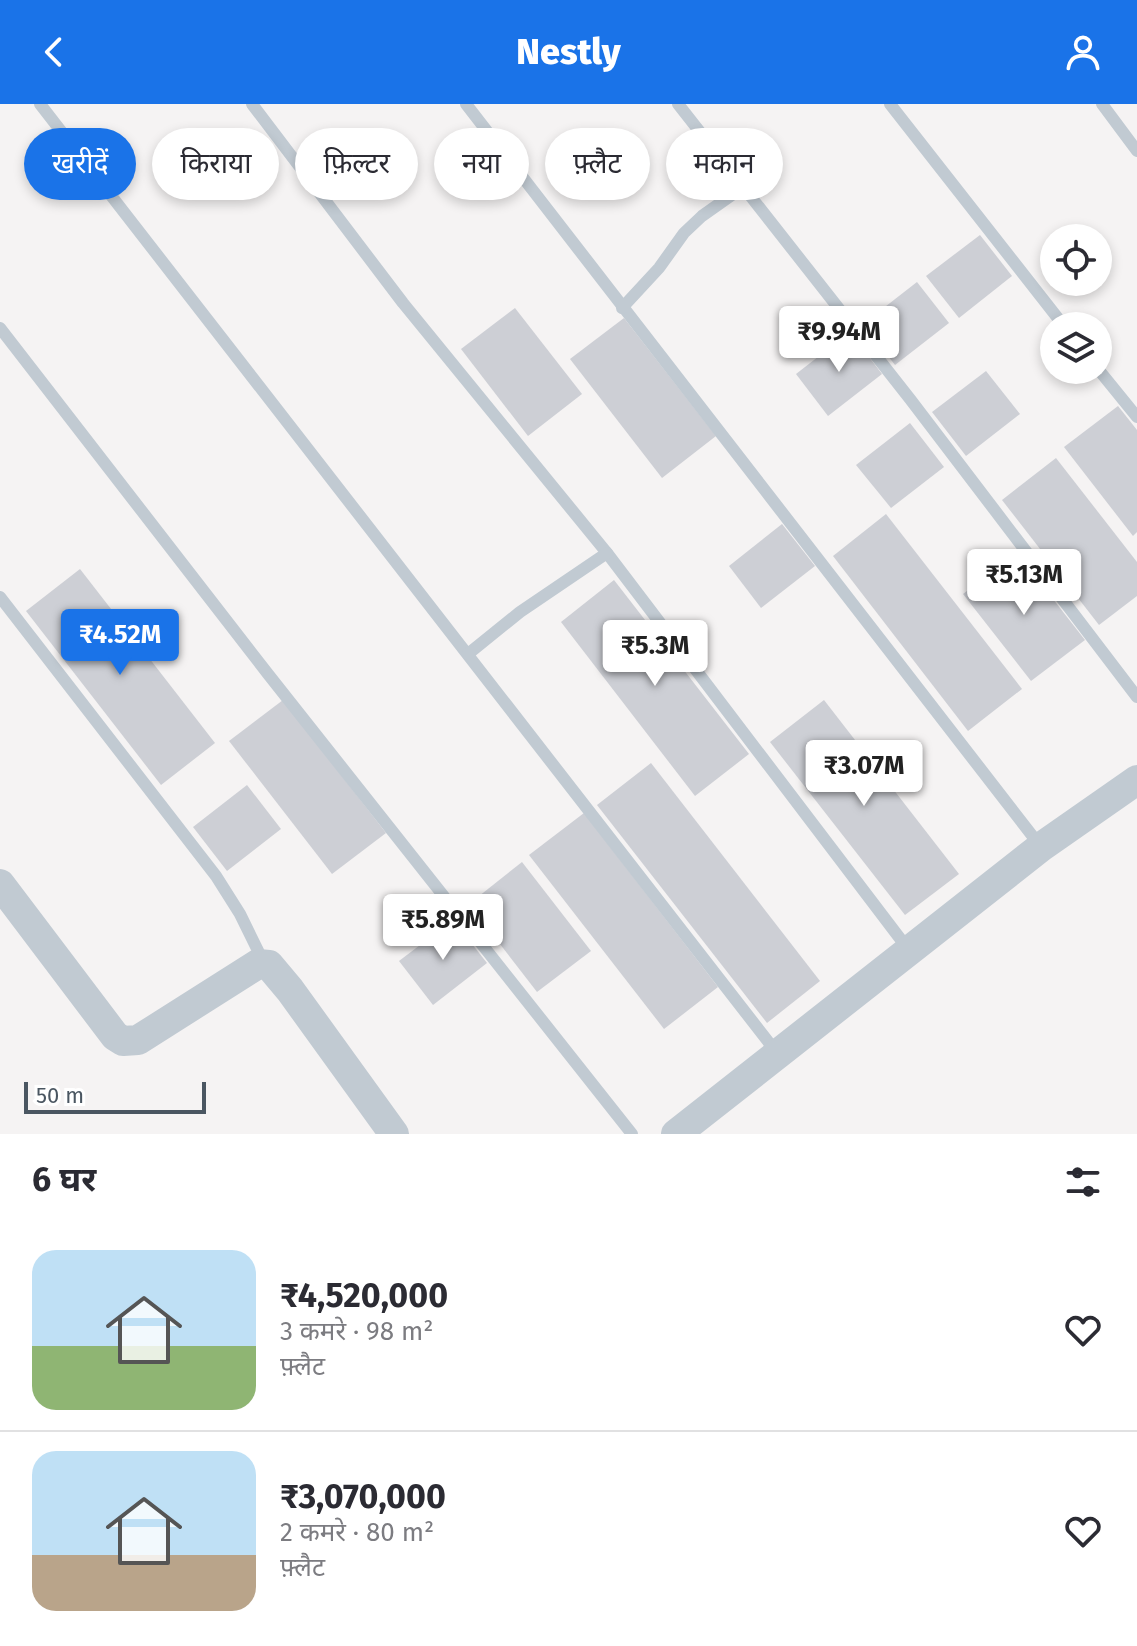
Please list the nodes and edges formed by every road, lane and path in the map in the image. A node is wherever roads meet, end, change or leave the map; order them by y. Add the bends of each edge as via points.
1 (40, 104) edge
2 (252, 104) edge
3 (466, 104) edge
4 (678, 104) edge
5 (890, 104) edge
6 (1102, 104) edge
7 (697, 128) edge
8 (1137, 151) edge
9 (725, 200) edge
10 (753, 200) edge
11 (622, 308) junction
12 (1053, 312) edge
13 (0, 328) edge
14 (1110, 384) edge
15 (1137, 417) edge
16 (607, 553) junction
17 (0, 597) edge
18 (468, 654) junction
19 (1137, 697) edge
20 (1137, 780) edge
21 (1041, 847) junction
22 (0, 884) edge
23 (910, 951) junction
24 (264, 963) junction
25 (779, 1056) junction
26 (394, 1134) edge
27 (632, 1134) edge
28 (676, 1134) edge

1 - 18 lane
2 - 16 lane via 403,303
3 - 11 lane
4 - 7 lane
5 - 12 lane
6 - 8 lane
9 - 11 lane via 684,233
10 - 19 lane
11 - 21 lane
13 - 27 lane
14 - 15 lane
16 - 18 lane
16 - 23 lane
17 - 24 lane via 216,876
18 - 25 lane
20 - 21 street
21 - 23 street
22 - 24 street via 123,1041 138,1040
23 - 25 street
24 - 26 street via 290,990
25 - 28 street

